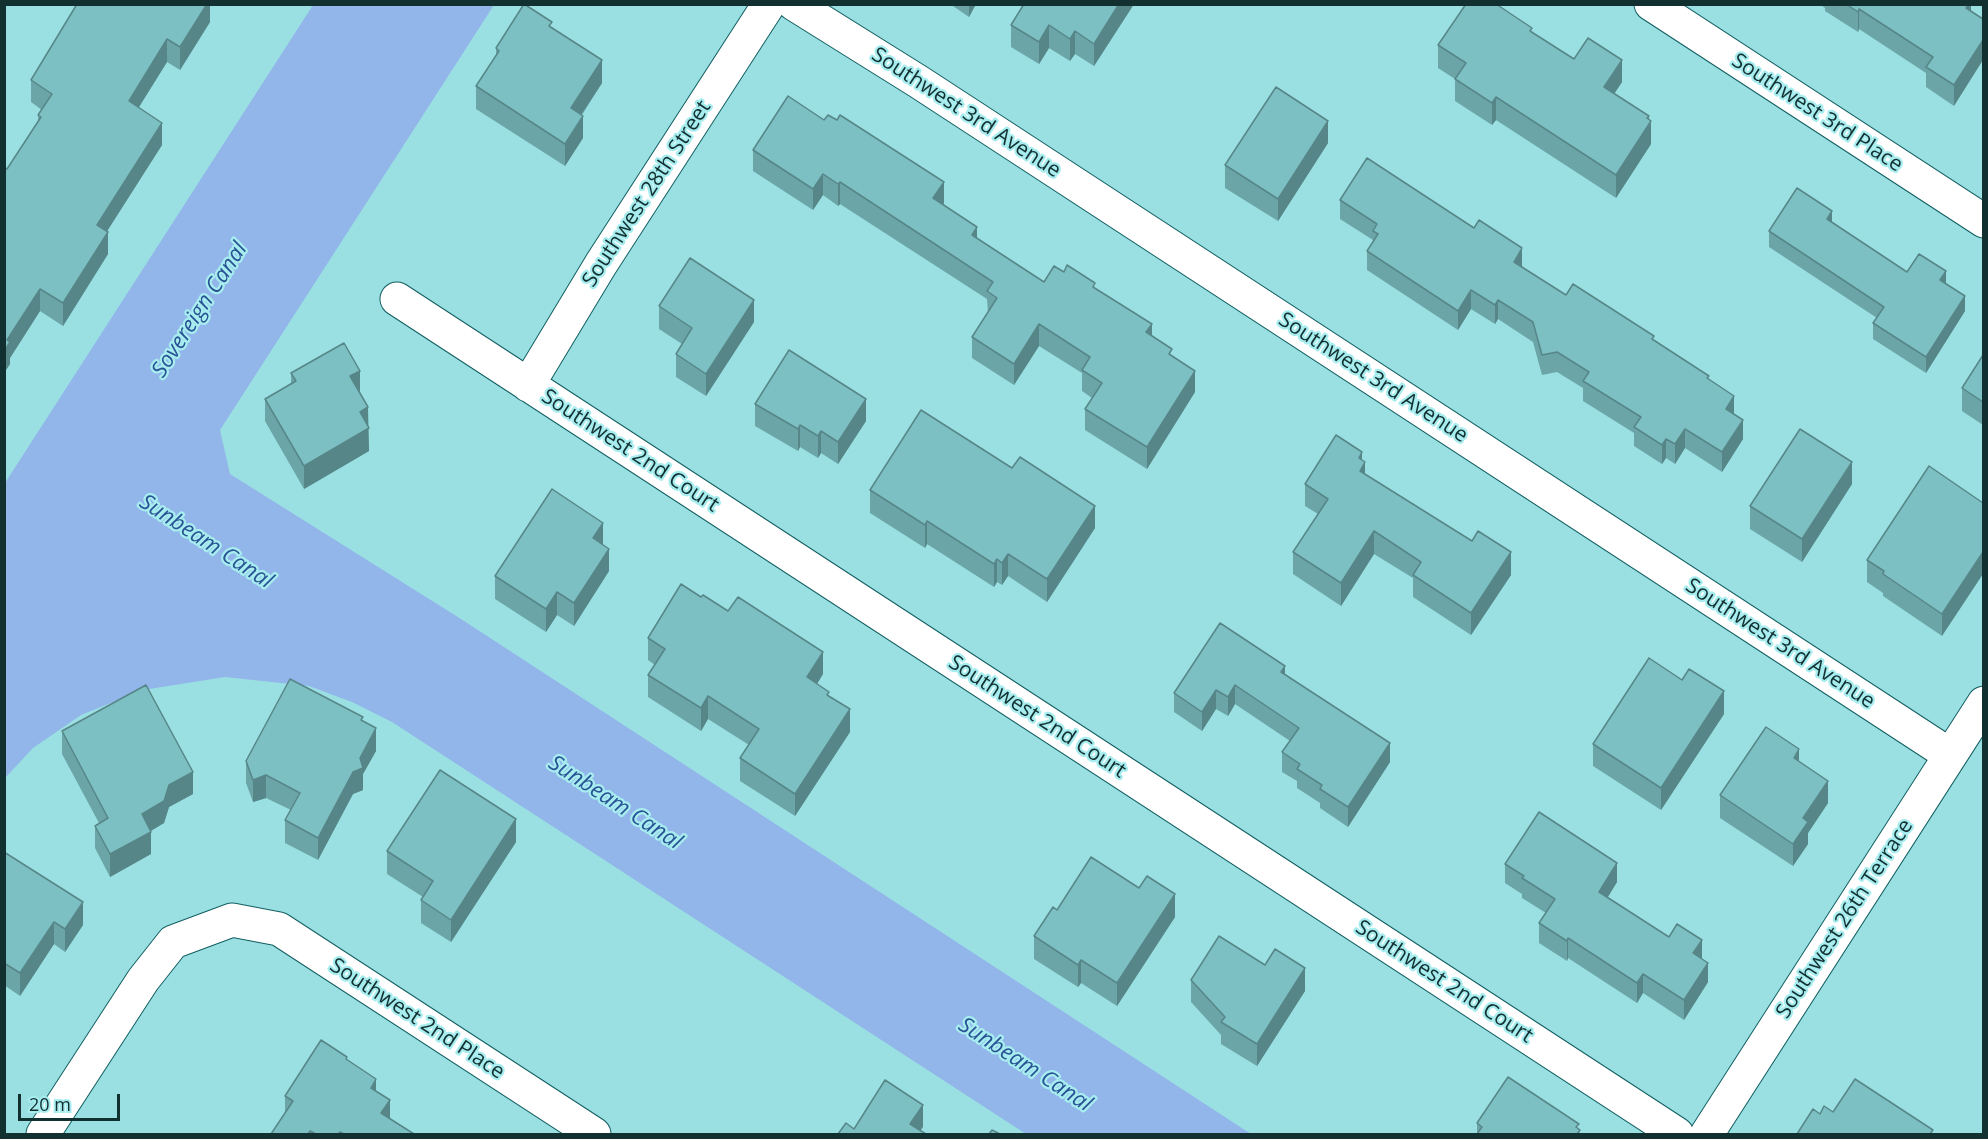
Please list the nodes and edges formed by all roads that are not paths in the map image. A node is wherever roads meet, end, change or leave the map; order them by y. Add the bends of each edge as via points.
1 (769, 4) edge
2 (794, 4) edge
3 (1651, 4) edge
4 (1983, 221) edge
5 (397, 299) dead end
6 (528, 385) junction
7 (1983, 703) edge
8 (1950, 755) junction
9 (43, 1134) edge
10 (594, 1134) edge
11 (1677, 1134) edge
12 (1707, 1134) edge

1 - 6 street, Southwest 28th Street
2 - 8 street, Southwest 3rd Avenue
3 - 4 street, Southwest 3rd Place
5 - 6 street, Southwest 2nd Court
6 - 11 street, Southwest 2nd Court
7 - 8 street, Southwest 26th Terrace
8 - 12 street, Southwest 26th Terrace
9 - 10 street, Southwest 2nd Place via 143,980 173,942 232,920 279,929

